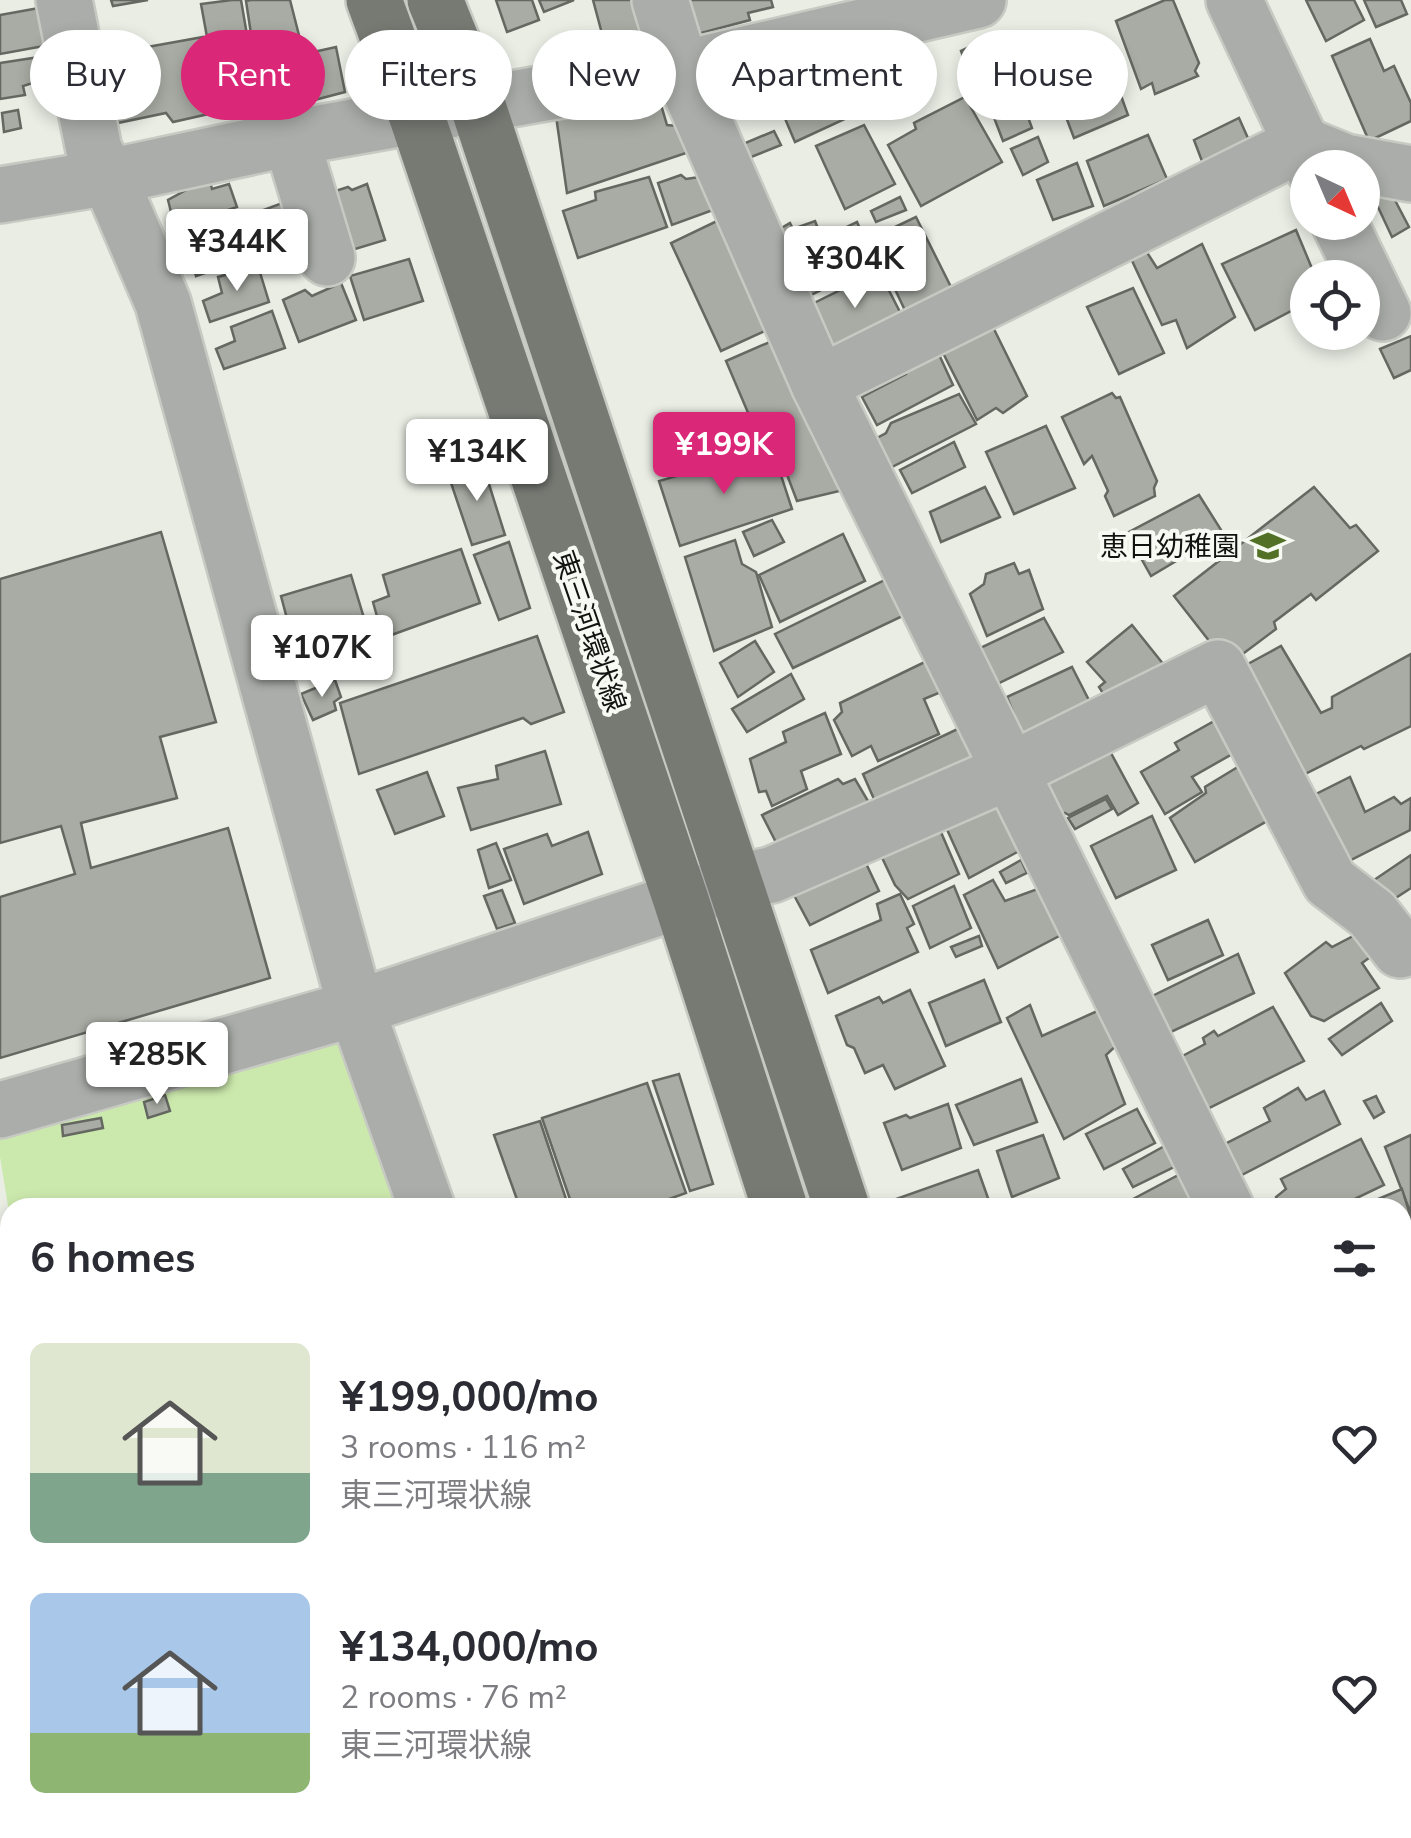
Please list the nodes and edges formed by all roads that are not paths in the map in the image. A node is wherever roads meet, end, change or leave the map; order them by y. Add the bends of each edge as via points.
1 (64, 0) edge
2 (374, 0) edge
3 (435, 0) edge
4 (660, 0) edge
5 (978, 0) edge
6 (1234, 0) edge
7 (385, 30) edge
8 (447, 30) edge
9 (681, 70) junction
10 (512, 100) edge
11 (399, 120) edge
12 (418, 120) edge
13 (483, 120) edge
14 (291, 138) junction
15 (1304, 150) edge
16 (1290, 164) edge
17 (1380, 168) edge
18 (1411, 174) edge
19 (109, 177) junction
20 (0, 195) edge
21 (1348, 240) edge
22 (327, 258) dead end
23 (1383, 313) dead end
24 (819, 384) junction
25 (1010, 770) junction
26 (733, 883) junction
27 (681, 900) junction
28 (1400, 950) dead end
29 (356, 1008) junction
30 (0, 1110) edge
31 (423, 1198) edge
32 (777, 1198) edge
33 (839, 1198) edge
34 (1221, 1198) edge

1 - 19 street via 94,150
2 - 7 main road, 東三河環状線
3 - 8 main road, 東三河環状線
4 - 9 street
5 - 9 street
6 - 15 street
9 - 10 street
9 - 24 street
11 - 14 street
12 - 27 main road, 東三河環状線
13 - 26 main road, 東三河環状線
14 - 19 street
14 - 22 street
16 - 24 street
17 - 18 street
19 - 20 street
19 - 29 street via 163,303
21 - 23 street
24 - 25 street
25 - 26 street via 771,875
25 - 28 street via 1218,668 1330,882 1372,914
25 - 34 street
26 - 27 street
26 - 33 main road, 東三河環状線
27 - 29 street
27 - 32 main road, 東三河環状線
29 - 30 street
29 - 31 street

